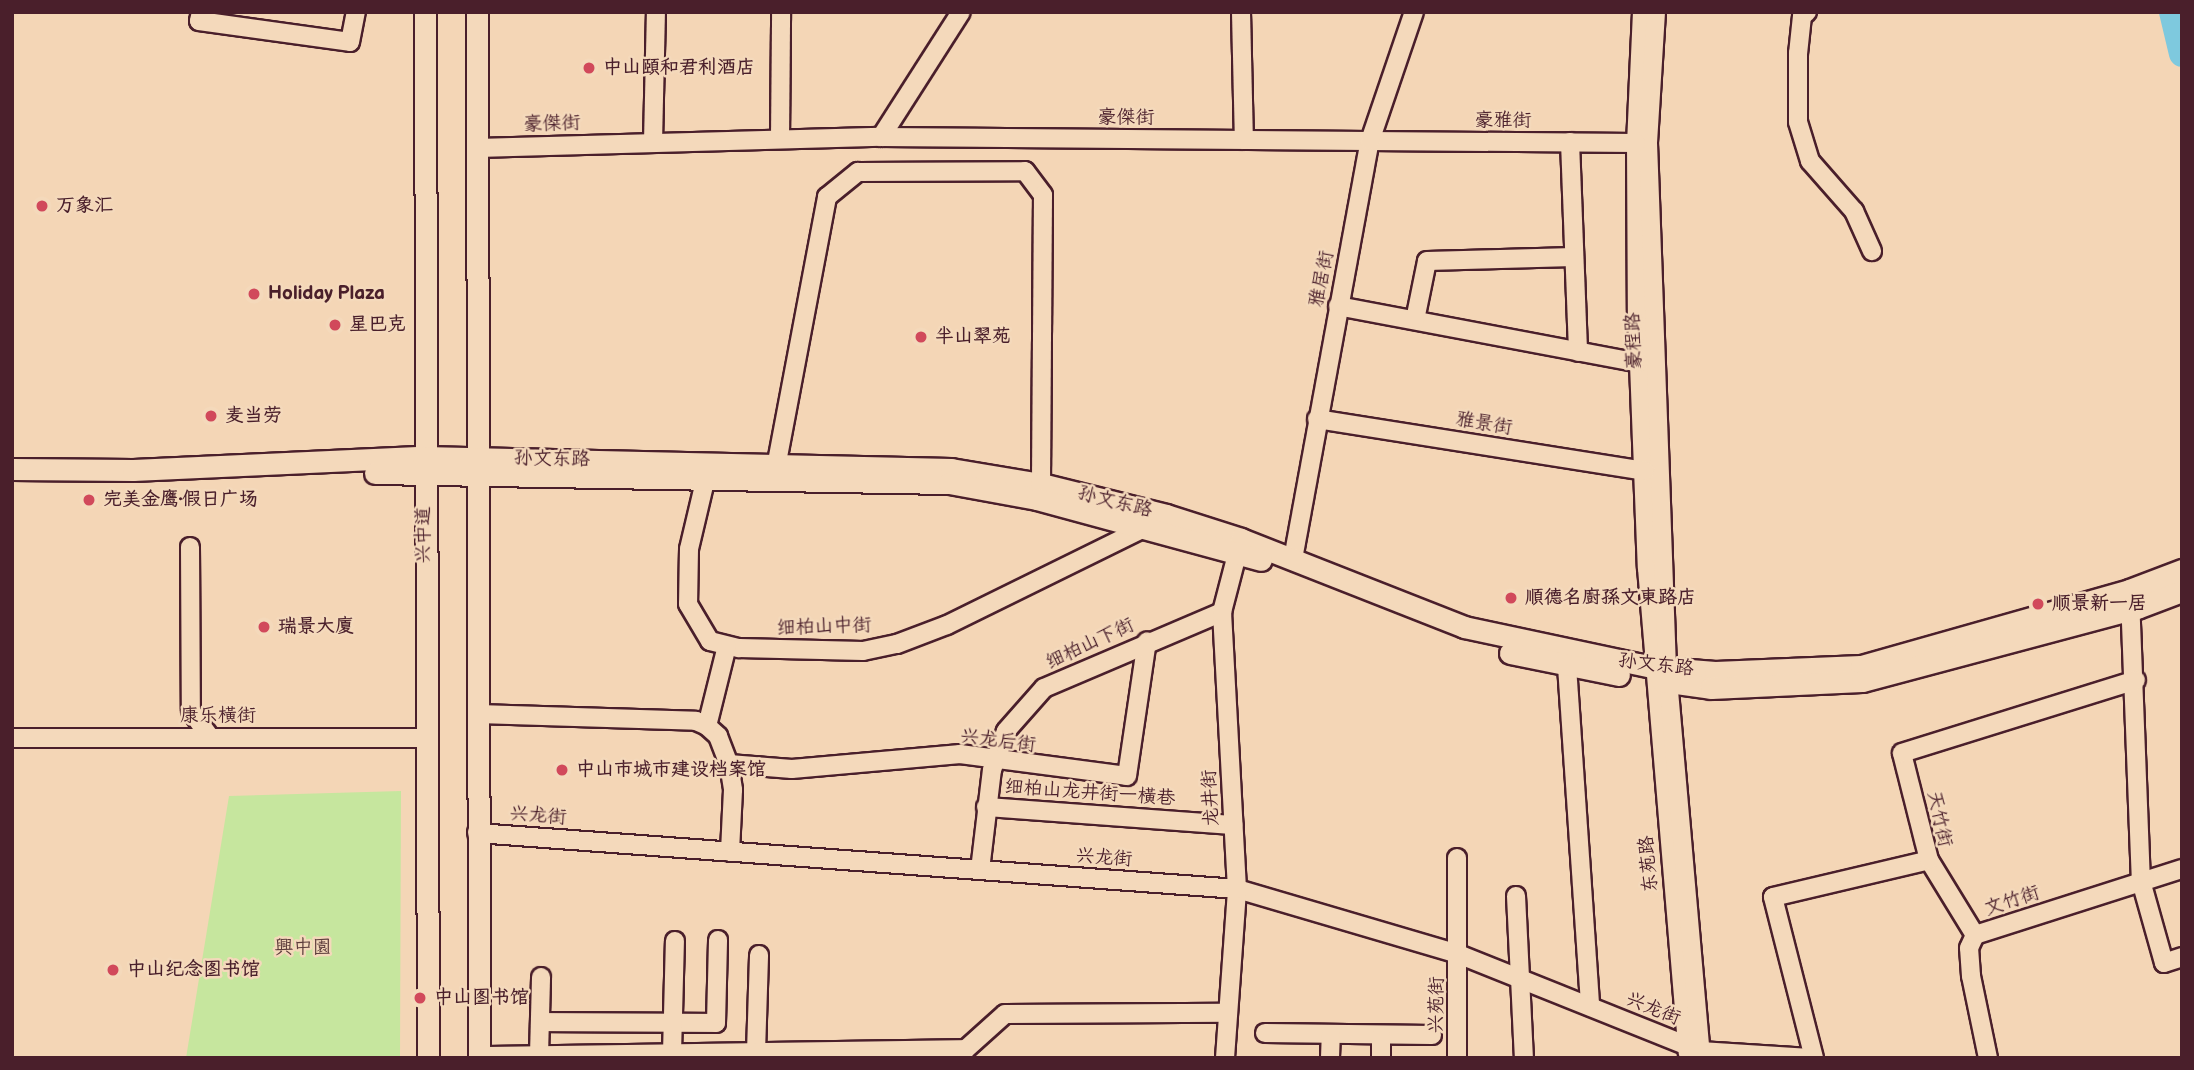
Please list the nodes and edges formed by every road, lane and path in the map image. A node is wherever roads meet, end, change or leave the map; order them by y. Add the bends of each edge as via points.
1 (201, 12) edge
2 (356, 12) edge
3 (425, 12) edge
4 (477, 12) edge
5 (656, 12) edge
6 (782, 12) edge
7 (961, 12) edge
8 (1241, 12) edge
9 (1414, 12) edge
10 (1642, 12) edge
11 (1656, 12) edge
12 (1807, 12) edge
13 (881, 137) junction
14 (780, 139) junction
15 (1244, 140) junction
16 (1370, 141) junction
17 (653, 142) junction
18 (1570, 142) junction
19 (1636, 144) junction
20 (477, 148) junction
21 (1872, 251) dead end
22 (1574, 257) junction
23 (1338, 306) junction
24 (1415, 320) junction
25 (1578, 352) junction
26 (1639, 363) junction
27 (1317, 419) junction
28 (778, 462) junction
29 (423, 465) junction
30 (480, 466) junction
31 (12, 469) edge
32 (1645, 471) junction
33 (706, 477) junction
34 (12, 482) edge
35 (1041, 484) junction
36 (1166, 515) junction
37 (1144, 528) junction
38 (1240, 546) junction
39 (190, 547) dead end
40 (1293, 559) junction
41 (2182, 570) edge
42 (2182, 592) edge
43 (2130, 600) junction
44 (1222, 611) junction
45 (1147, 641) junction
46 (727, 646) junction
47 (1567, 666) junction
48 (1660, 674) junction
49 (2136, 680) junction
50 (478, 714) junction
51 (707, 726) junction
52 (210, 737) junction
53 (12, 738) edge
54 (425, 738) junction
55 (996, 759) junction
56 (729, 764) junction
57 (986, 807) junction
58 (1233, 825) junction
59 (477, 833) junction
60 (730, 852) junction
61 (1457, 858) dead end
62 (1929, 860) junction
63 (2182, 869) edge
64 (980, 870) junction
65 (2141, 881) junction
66 (1237, 889) junction
67 (1516, 896) dead end
68 (1976, 935) junction
69 (718, 940) dead end
70 (675, 941) dead end
71 (1458, 954) junction
72 (759, 955) dead end
73 (2182, 957) edge
74 (541, 977) dead end
75 (1520, 979) junction
76 (1590, 1006) junction
77 (1228, 1013) junction
78 (540, 1022) junction
79 (673, 1023) junction
80 (1265, 1033) dead end
81 (1331, 1035) junction
82 (1432, 1035) dead end
83 (1381, 1036) junction
84 (756, 1052) junction
85 (672, 1053) junction
86 (1694, 1053) edge
87 (971, 1054) edge
88 (539, 1055) junction
89 (480, 1057) edge
90 (428, 1058) edge
91 (1225, 1058) edge
92 (1330, 1058) edge
93 (1381, 1058) edge
94 (1457, 1058) edge
95 (1524, 1058) edge
96 (1812, 1058) edge
97 (1988, 1058) edge

1 - 2 street via 199,21 350,42
3 - 29 main road, 兴中道
4 - 20 main road
5 - 17 street
6 - 14 street
7 - 13 street
8 - 15 street
9 - 16 street, 雅居街
10 - 19 street, 豪程路
11 - 48 street, 豪程路 via 1648,142
12 - 21 street via 1802,16 1798,52 1798,122 1810,161 1854,211
13 - 14 street, 豪傑街
13 - 15 street, 豪傑街
14 - 17 street, 豪傑街
15 - 16 street, 豪傑街
16 - 18 street, 豪雅街
16 - 23 street, 雅居街
17 - 20 street, 豪傑街
18 - 19 street, 豪雅街
18 - 22 street
19 - 26 street, 豪程路
20 - 30 main road
22 - 24 street via 1427,261
22 - 25 street
23 - 24 street
23 - 27 street, 雅居街
24 - 25 street
25 - 26 street
26 - 32 street, 豪程路
27 - 32 street, 雅景街
27 - 40 street, 雅居街
28 - 30 main road, 孙文东路
28 - 35 main road, 孙文东路 via 951,469
28 - 35 street via 827,197 858,172 1025,171 1042,195
29 - 30 main road, 孙文东路
29 - 31 main road, 孙文东路
29 - 34 main road, 孙文东路
29 - 54 main road, 兴中道
30 - 33 main road, 孙文东路
30 - 50 main road
32 - 48 street, 豪程路
33 - 37 main road, 孙文东路 via 950,483 1037,499
33 - 46 street via 689,549 688,604 710,641
35 - 36 main road, 孙文东路
36 - 37 street, 细柏山中街
36 - 38 main road, 孙文东路
37 - 38 main road, 孙文东路
37 - 46 street, 细柏山中街 via 1021,584 947,625 897,643 863,650
38 - 40 main road, 孙文东路
38 - 44 street, 龙井街
38 - 47 main road, 孙文东路 via 1460,640
39 - 52 street via 191,711
40 - 48 main road, 孙文东路 via 1464,627
41 - 43 main road, 孙文东路
42 - 43 main road, 孙文东路
43 - 48 main road, 孙文东路 via 1862,681 1711,688
43 - 49 street
44 - 45 street, 细柏山下街
44 - 58 street, 龙井街
45 - 55 street, 细柏山下街 via 1044,688 1006,731
45 - 55 street, 兴龙后街 via 1127,776
46 - 51 street
47 - 48 main road, 孙文东路
47 - 76 street
48 - 86 street, 东苑路
49 - 62 street, 天竹街 via 1902,753
49 - 65 street
50 - 51 street via 696,721
50 - 59 main road
51 - 56 street via 718,736
52 - 53 street, 康乐横街
52 - 54 street, 康乐横街
54 - 90 main road, 兴中道
55 - 56 street, 兴龙后街 via 960,754 792,769
55 - 57 street, 细柏山下街
56 - 60 street via 733,790
57 - 58 street, 细柏山龙井街一横巷
57 - 64 street, 细柏山下街
58 - 66 street, 龙井街
59 - 60 street, 兴龙街
59 - 89 main road
60 - 64 street, 兴龙街
61 - 71 street, 兴苑街
62 - 68 street
62 - 96 street, 天竹街 via 1773,897
63 - 65 street, 文竹街
64 - 66 street, 兴龙街
65 - 68 street, 文竹街
65 - 73 street via 2164,963
66 - 71 street, 兴龙街
66 - 77 street, 龙井街
67 - 75 street
68 - 97 street, 文竹街 via 1969,948 1971,976
69 - 79 street via 716,1023
70 - 79 street
71 - 75 street, 兴龙街
71 - 94 street, 兴苑街
72 - 84 street
74 - 78 street
75 - 76 street, 兴龙街
75 - 95 street
76 - 86 street, 兴龙街
77 - 87 street via 1005,1014
77 - 91 street, 龙井街
78 - 79 street
78 - 88 street
79 - 85 street
80 - 81 street
81 - 83 street
81 - 92 street
82 - 83 street
83 - 93 street
84 - 85 street
84 - 87 street
85 - 88 street
86 - 96 street, 天竹街
88 - 89 street

